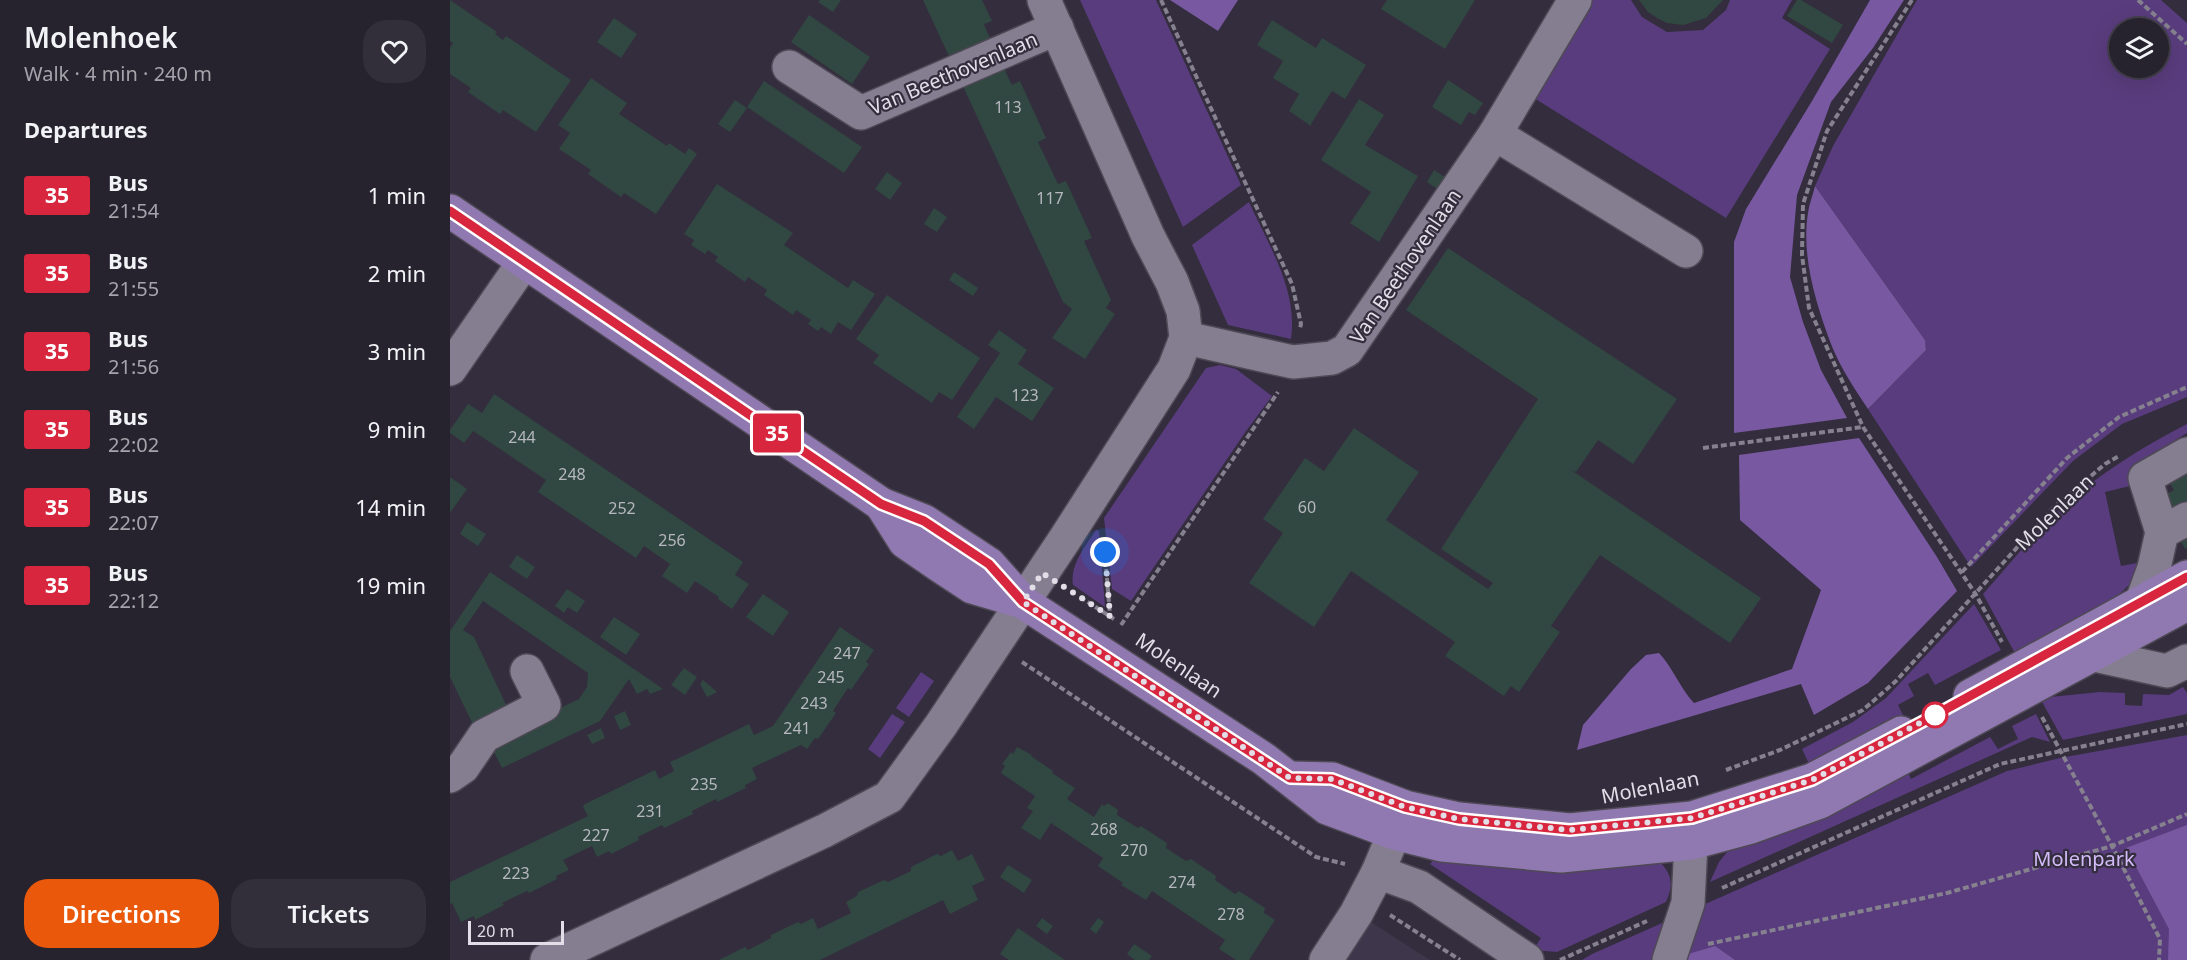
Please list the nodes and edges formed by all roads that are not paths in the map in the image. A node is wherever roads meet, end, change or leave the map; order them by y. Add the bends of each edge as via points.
1 (1575, 0) edge
2 (1050, 14) edge
3 (789, 67) dead end
4 (1495, 134) junction
5 (450, 211) edge
6 (1686, 251) dead end
7 (524, 262) junction
8 (1186, 338) junction
9 (450, 369) edge
10 (2187, 454) edge
11 (2174, 526) edge
12 (2187, 577) edge
13 (1023, 602) junction
14 (2187, 604) edge
15 (2148, 612) junction
16 (2087, 645) junction
17 (2187, 661) edge
18 (527, 671) dead end
19 (2022, 680) junction
20 (450, 776) edge
21 (1399, 820) junction
22 (1691, 843) junction
23 (1371, 885) junction
24 (1671, 956) edge
25 (547, 960) edge
26 (1326, 960) edge
27 (1527, 960) edge

1 - 4 street, Van Beethovenlaan
2 - 3 street, Van Beethovenlaan via 861,113
2 - 8 street, Van Beethovenlaan via 1172,282 1183,311
4 - 6 street
4 - 8 street, Van Beethovenlaan via 1347,350 1332,358 1293,362
5 - 7 main road, Molenlaan
7 - 9 street
7 - 13 main road, Molenlaan via 881,504 924,521 989,564
8 - 13 street, Van Beethovenlaan via 1174,369
10 - 11 street via 2145,478
11 - 15 street via 2154,567
12 - 15 main road, Molenlaan
13 - 21 main road, Molenlaan via 1290,778 1332,779
13 - 25 street, Van Beethovenlaan via 890,797
14 - 15 main road, Molenlaan
15 - 16 main road, Molenlaan
16 - 17 street via 2167,671
16 - 19 main road, Molenlaan
18 - 20 street via 544,705 484,736 463,767
19 - 21 main road, Molenlaan via 1812,780 1692,818 1570,830 1459,819
19 - 22 main road, Molenlaan via 1820,802
21 - 22 main road, Molenlaan via 1442,845 1561,856
21 - 23 street
22 - 24 street via 1688,903
23 - 26 street
23 - 27 street via 1419,887

